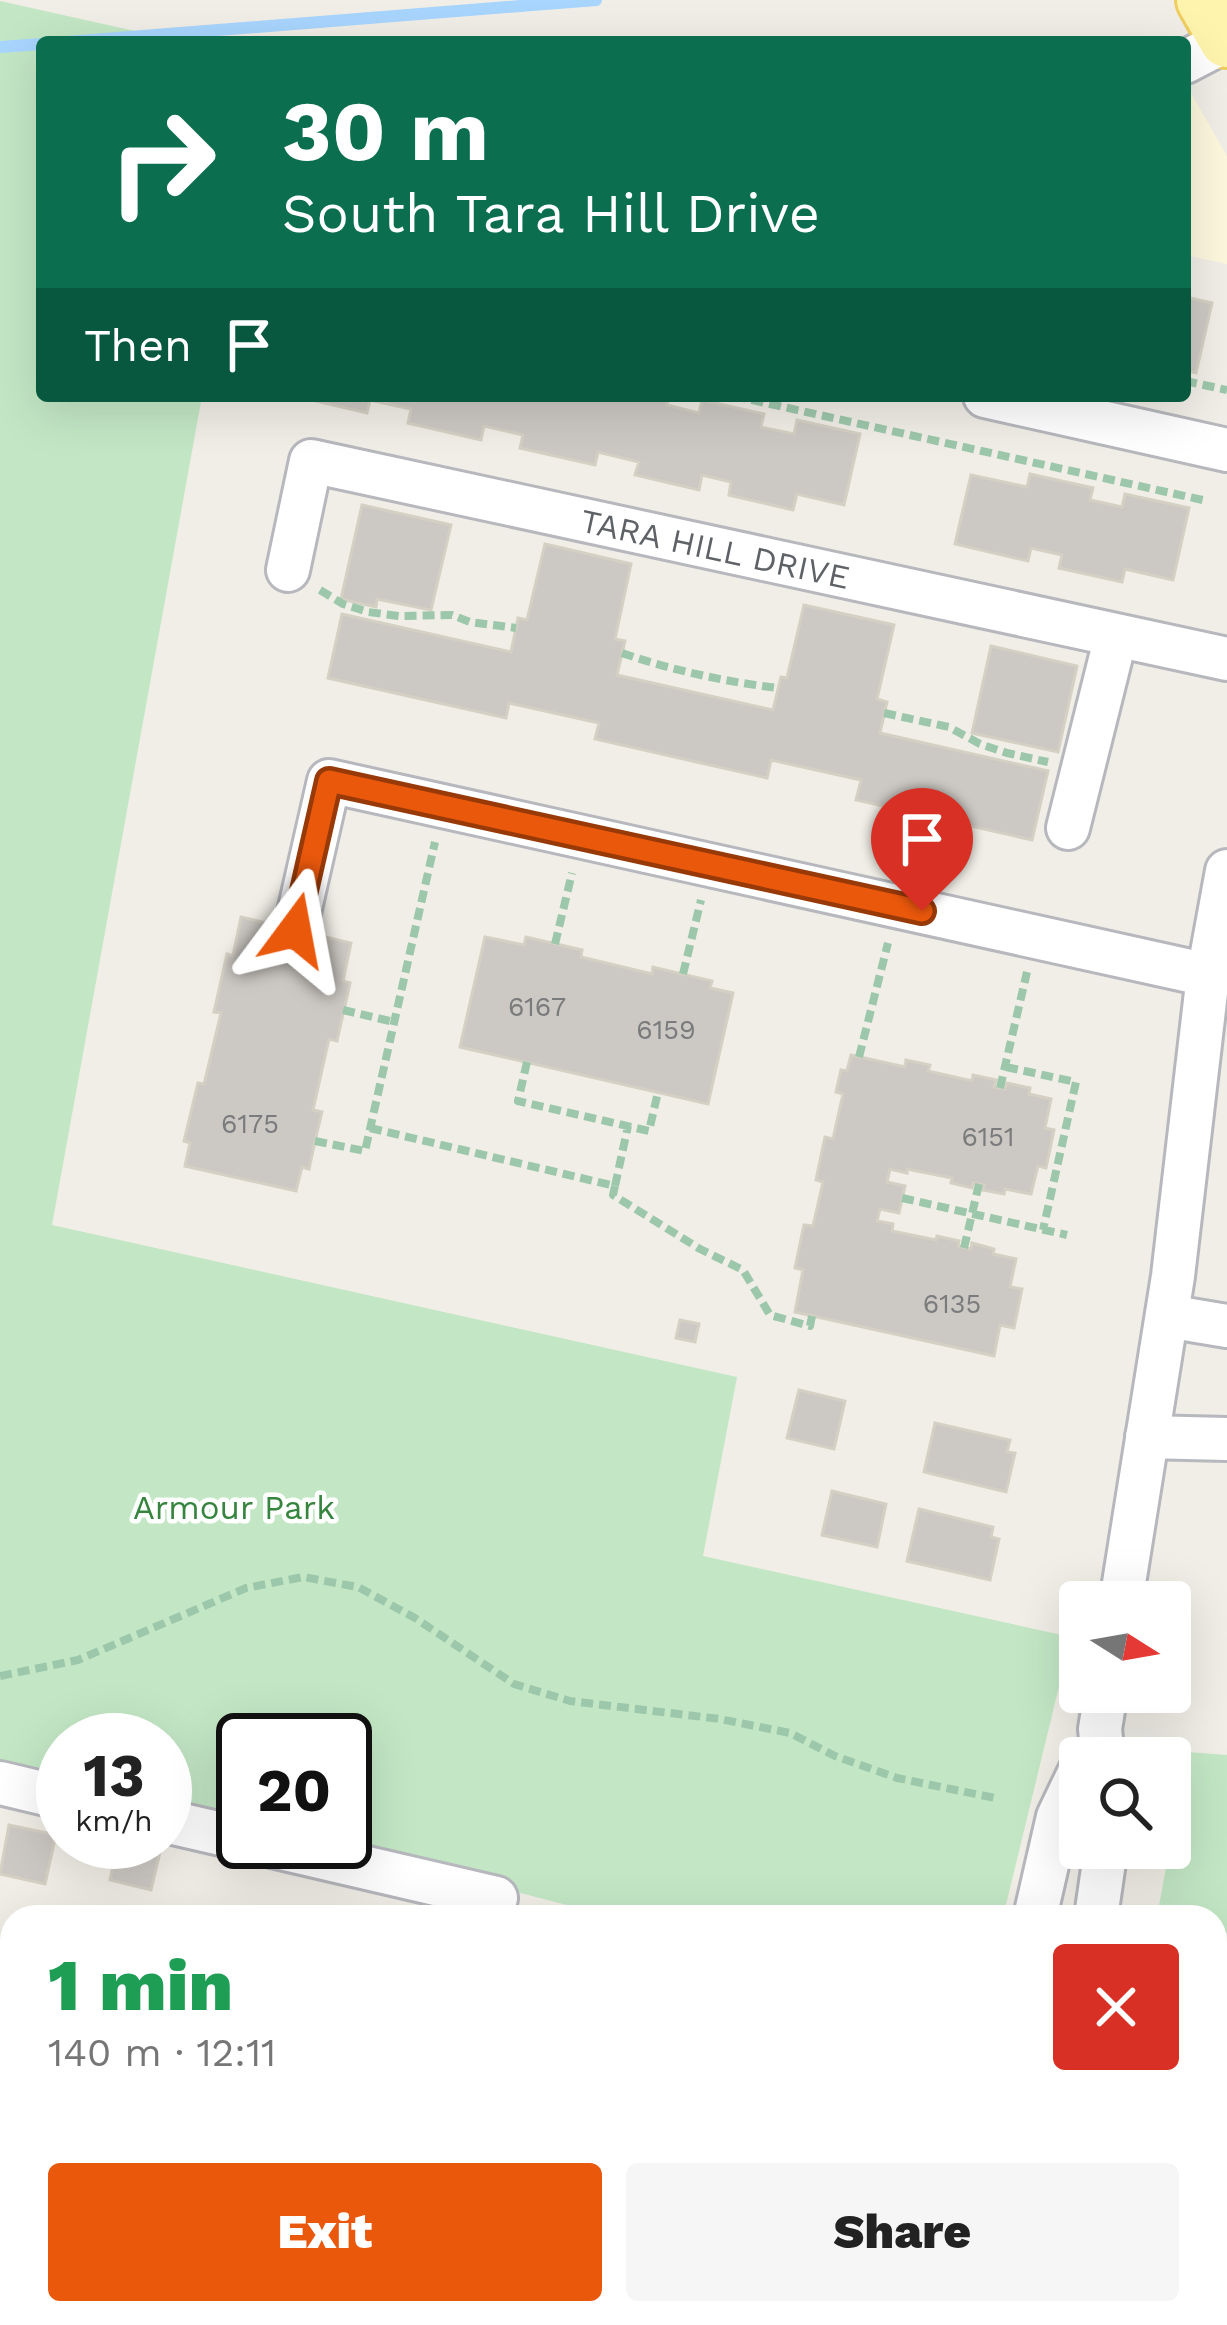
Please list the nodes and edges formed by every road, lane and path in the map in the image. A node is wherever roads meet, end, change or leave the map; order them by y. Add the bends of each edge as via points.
1 (1204, 0) edge
2 (1227, 40) edge
3 (1191, 59) edge
4 (1191, 382) edge
5 (1227, 390) edge
6 (761, 402) edge
7 (1013, 402) edge
8 (1227, 450) edge
9 (1207, 501) dead end
10 (288, 570) joint
11 (516, 628) dead end
12 (1116, 635) junction
13 (622, 653) dead end
14 (1227, 659) edge
15 (778, 688) dead end
16 (884, 712) dead end
17 (1084, 762) junction
18 (444, 806) junction
19 (1068, 828) dead end
20 (581, 836) junction
21 (710, 865) junction
22 (1227, 871) edge
23 (897, 906) junction
24 (295, 930) dead end
25 (1035, 937) junction
26 (555, 944) dead end
27 (683, 974) dead end
28 (1208, 975) junction
29 (344, 1010) dead end
30 (394, 1022) junction
31 (860, 1057) dead end
32 (526, 1062) dead end
33 (1006, 1067) junction
34 (1227, 1069) edge
35 (1000, 1088) dead end
36 (658, 1092) dead end
37 (628, 1126) junction
38 (370, 1128) junction
39 (316, 1141) dead end
40 (979, 1184) dead end
41 (615, 1186) junction
42 (902, 1198) dead end
43 (972, 1214) junction
44 (1043, 1230) junction
45 (1067, 1235) dead end
46 (964, 1248) dead end
47 (1170, 1296) junction
48 (812, 1316) dead end
49 (1227, 1326) edge
50 (1147, 1437) junction
51 (1227, 1439) edge
52 (1123, 1581) edge
53 (0, 1676) edge
54 (0, 1783) edge
55 (36, 1792) edge
56 (995, 1798) dead end
57 (1059, 1815) edge
58 (371, 1869) edge
59 (1103, 1869) edge
60 (496, 1898) dead end
61 (1038, 1905) edge
62 (1098, 1905) edge

1 - 2 main road
2 - 3 street
4 - 5 path
6 - 9 path
7 - 8 street
10 - 11 path via 368,612 452,615
10 - 12 street, TARA HILL DRIVE via 311,461
12 - 14 street, TARA HILL DRIVE
12 - 17 street
13 - 15 path
16 - 17 path via 949,727 1007,753
17 - 19 street
18 - 20 street
18 - 24 street via 329,781
18 - 30 path
20 - 21 street
20 - 26 path
21 - 23 street
21 - 27 path
22 - 28 street
23 - 25 street
23 - 31 path
25 - 28 street
25 - 33 path
28 - 47 street
29 - 30 path
30 - 38 path
32 - 37 path via 518,1101
33 - 35 path
33 - 44 path via 1076,1082
34 - 47 street
36 - 37 path via 649,1131
37 - 41 path
38 - 39 path via 364,1151
38 - 41 path
40 - 43 path
41 - 48 path via 613,1195 742,1270 770,1316 810,1326
42 - 43 path
43 - 44 path
43 - 46 path
44 - 45 path
47 - 49 street
47 - 50 street
50 - 51 street
50 - 52 street
53 - 56 path via 78,1660 246,1588 303,1576 358,1587 514,1684 571,1701 790,1733 897,1778
54 - 55 street
57 - 61 street
58 - 60 street
59 - 62 street

